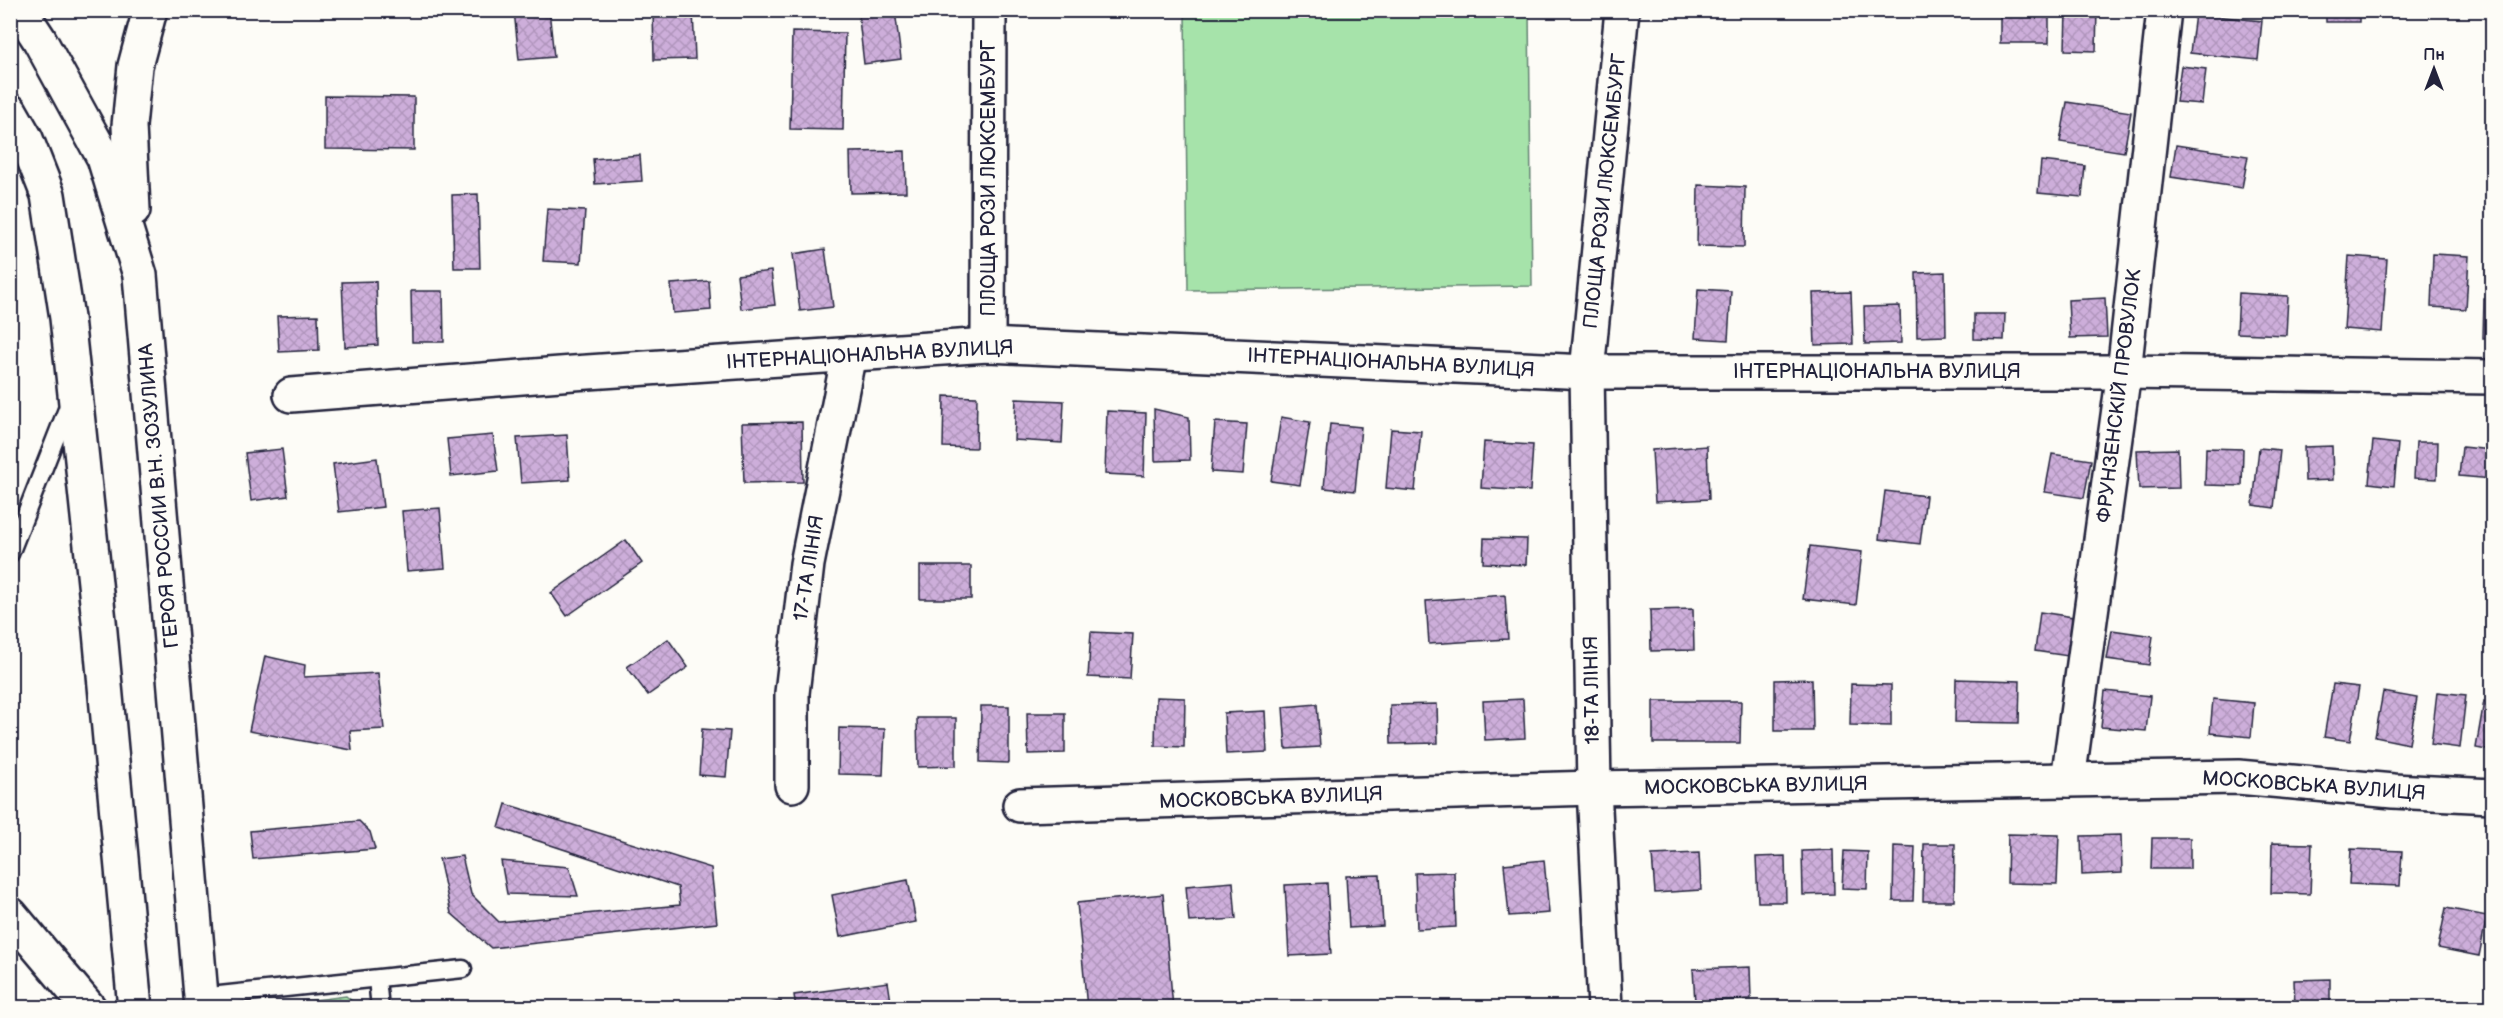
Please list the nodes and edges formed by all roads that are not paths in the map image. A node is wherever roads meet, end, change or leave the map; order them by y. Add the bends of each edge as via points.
1 (20, 10) edge
2 (150, 10) edge
3 (990, 10) edge
4 (1622, 10) edge
5 (2164, 10) edge
6 (10, 111) edge
7 (140, 274) junction
8 (988, 345) junction
9 (849, 354) junction
10 (1587, 372) junction
11 (2124, 372) junction
12 (2493, 377) edge
13 (75, 389) junction
14 (291, 395) dead end
15 (10, 554) edge
16 (2068, 780) junction
17 (792, 785) dead end
18 (1594, 788) junction
19 (2493, 796) edge
20 (1020, 805) dead end
21 (10, 914) edge
22 (463, 969) dead end
23 (377, 979) junction
24 (202, 1002) edge
25 (89, 1008) edge
26 (135, 1008) edge
27 (380, 1008) edge
28 (1605, 1008) edge

1 - 7 street, ГЕРОЯ РОССИИ В.Н. ЗОЗУЛИНА via 104,158
2 - 7 street via 135,66 129,126
3 - 8 street, ПЛОЩА РОЗИ ЛЮКСЕМБУРГ
4 - 10 street, ПЛОЩА РОЗИ ЛЮКСЕМБУРГ
5 - 11 street, ФРУНЗЕНСКІЙ ПРОВУЛОК
6 - 13 street via 26,139 48,195
7 - 24 street, ГЕРОЯ РОССИИ В.Н. ЗОЗУЛИНА
8 - 9 street, ІНТЕРНАЦІОНАЛЬНА ВУЛИЦЯ
8 - 10 street, ІНТЕРНАЦІОНАЛЬНА ВУЛИЦЯ
9 - 14 street, ІНТЕРНАЦІОНАЛЬНА ВУЛИЦЯ
9 - 17 street, 17-ТА ЛІНІЯ via 807,564 792,693
10 - 11 street, ІНТЕРНАЦІОНАЛЬНА ВУЛИЦЯ
10 - 18 street, 18-ТА ЛІНІЯ
11 - 12 street, ІНТЕРНАЦІОНАЛЬНА ВУЛИЦЯ
11 - 16 street, ФРУНЗЕНСКІЙ ПРОВУЛОК
13 - 15 lane
13 - 26 street
16 - 18 street, МОСКОВСЬКА ВУЛИЦЯ
16 - 19 street, МОСКОВСЬКА ВУЛИЦЯ via 2238,777
18 - 20 street, МОСКОВСЬКА ВУЛИЦЯ
18 - 28 street, 18-ТА ЛІНІЯ
21 - 25 street
22 - 23 lane
23 - 24 lane
23 - 27 lane

